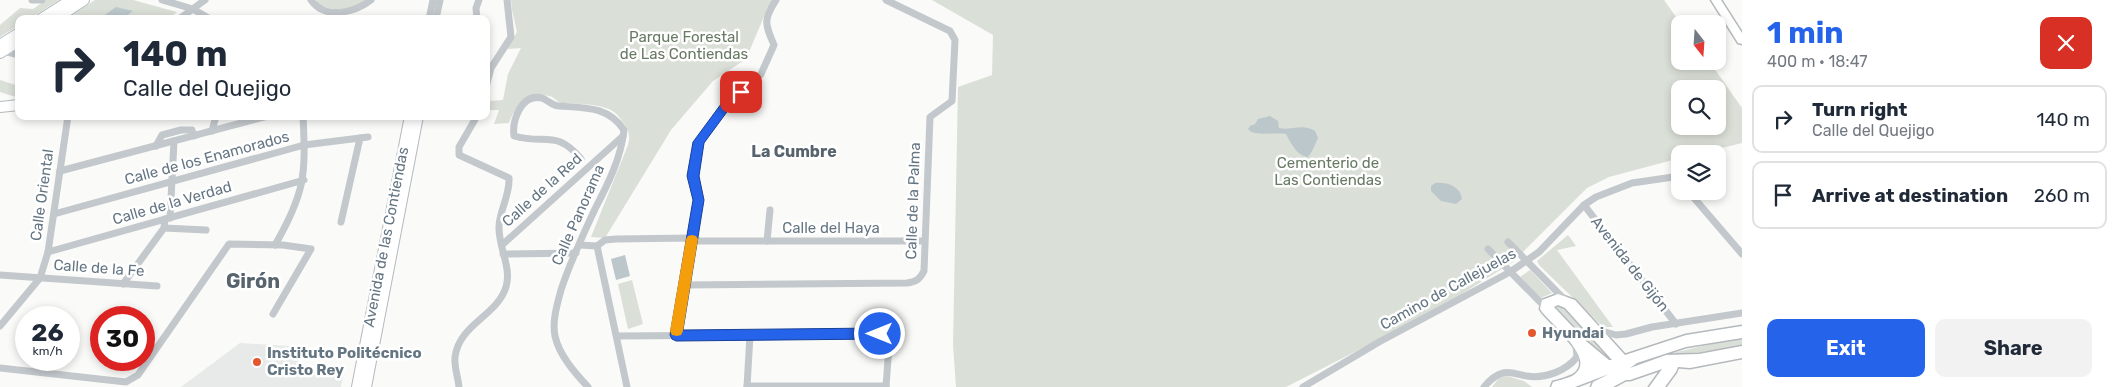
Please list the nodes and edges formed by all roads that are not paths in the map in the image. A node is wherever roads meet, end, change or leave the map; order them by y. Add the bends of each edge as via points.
1 (32, 0) edge
2 (42, 0) edge
3 (70, 0) edge
4 (79, 0) edge
5 (84, 0) edge
6 (162, 0) edge
7 (205, 0) edge
8 (312, 0) edge
9 (371, 0) edge
10 (433, 0) edge
11 (440, 0) edge
12 (479, 0) edge
13 (507, 0) edge
14 (776, 0) edge
15 (886, 0) edge
16 (1716, 0) edge
17 (192, 9) junction
18 (335, 12) junction
19 (62, 14) joint
20 (47, 15) edge
21 (184, 15) edge
22 (203, 15) edge
23 (333, 15) edge
24 (430, 15) edge
25 (437, 15) edge
26 (476, 15) edge
27 (15, 37) edge
28 (1742, 41) edge
29 (15, 43) edge
30 (1, 50) edge
31 (15, 54) edge
32 (490, 72) edge
33 (15, 105) edge
34 (0, 107) edge
35 (15, 111) edge
36 (0, 113) edge
37 (67, 120) edge
38 (215, 120) edge
39 (253, 120) edge
40 (303, 120) edge
41 (409, 120) edge
42 (417, 120) edge
43 (475, 120) edge
44 (212, 131) junction
45 (194, 136) junction
46 (623, 136) junction
47 (368, 137) dead end
48 (360, 138) junction
49 (174, 141) junction
50 (304, 145) junction
51 (156, 146) junction
52 (604, 153) junction
53 (618, 158) junction
54 (581, 159) dead end
55 (60, 171) junction
56 (1671, 179) edge
57 (304, 180) junction
58 (173, 181) junction
59 (1696, 200) edge
60 (1584, 205) junction
61 (770, 210) dead end
62 (54, 214) junction
63 (168, 218) junction
64 (341, 222) dead end
65 (164, 228) junction
66 (206, 230) dead end
67 (692, 238) junction
68 (768, 241) junction
69 (924, 241) junction
70 (1508, 242) dead end
71 (274, 245) junction
72 (502, 245) junction
73 (580, 245) junction
74 (597, 246) junction
75 (1488, 249) dead end
76 (48, 252) junction
77 (576, 253) junction
78 (503, 254) junction
79 (1742, 254) edge
80 (1527, 261) junction
81 (1510, 272) junction
82 (0, 275) edge
83 (40, 278) junction
84 (123, 284) junction
85 (684, 285) junction
86 (157, 286) dead end
87 (1570, 304) junction
88 (1547, 309) junction
89 (1742, 313) edge
90 (273, 314) dead end
91 (1676, 324) junction
92 (0, 326) edge
93 (1596, 330) junction
94 (1742, 332) edge
95 (676, 335) junction
96 (750, 335) junction
97 (1572, 335) junction
98 (616, 336) junction
99 (1742, 352) edge
100 (1647, 354) junction
101 (1698, 360) junction
102 (0, 368) edge
103 (1618, 368) junction
104 (1671, 368) junction
105 (1580, 379) junction
106 (886, 386) edge
107 (356, 387) edge
108 (366, 387) edge
109 (459, 387) edge
110 (588, 387) edge
111 (627, 387) edge
112 (747, 387) edge
113 (1302, 387) edge
114 (1484, 387) edge
115 (1558, 387) edge
116 (1598, 387) edge
117 (1616, 387) edge
118 (1656, 387) edge

1 - 2 street
3 - 20 street
4 - 19 street
5 - 19 street
6 - 17 street
7 - 17 street
8 - 18 street via 320,9
9 - 18 street via 358,8
10 - 24 street
11 - 25 street
12 - 26 street
13 - 32 street via 511,37
14 - 67 street via 765,23 774,45 761,74 728,103 698,142 693,176 698,200
15 - 69 street, Calle de la Palma via 950,31 954,40 952,101 930,117
16 - 28 highway
17 - 21 street
17 - 22 street
18 - 23 street
27 - 30 street
29 - 30 street
30 - 31 street
33 - 34 street
35 - 36 street
37 - 55 street, Calle Oriental
38 - 44 street
39 - 44 street
40 - 50 street
41 - 107 street, Avenida de las Contiendas
42 - 108 street, Avenida de las Contiendas
43 - 72 street via 459,147 459,155 509,178 510,189 499,227
44 - 45 street
45 - 49 street
45 - 51 street via 192,130 175,131 162,135
46 - 52 street, Calle de la Red
46 - 53 street, Calle Panorama
46 - 54 street via 621,124 614,117 593,107 555,106 538,98 527,102 514,115 514,136 521,139 545,138 567,144
47 - 48 street, Calle de los Enamorados
48 - 50 street, Calle de los Enamorados
48 - 64 street
49 - 51 street
49 - 58 street
50 - 57 street
50 - 58 street, Calle de los Enamorados
51 - 55 street
52 - 53 street via 614,152
52 - 72 street, Calle de la Red
53 - 73 street, Calle Panorama
55 - 62 street, Calle Oriental
56 - 60 street, Camino de Callejuelas via 1632,184 1612,190
57 - 63 street, Calle de la Verdad
57 - 71 street
58 - 62 street, Calle de los Enamorados
58 - 63 street
59 - 79 street
60 - 80 street, Camino de Callejuelas
60 - 91 street, Avenida de Gijón
61 - 68 street, Calle del Haya
62 - 76 street, Calle Oriental
63 - 65 street
63 - 76 street, Calle de la Verdad
65 - 66 street
65 - 84 street
67 - 68 street, Calle del Haya via 699,242
67 - 74 street, Calle del Haya via 616,239 606,240
67 - 85 street
68 - 69 street, Calle del Haya
69 - 85 street, Calle de la Palma via 924,271 916,282
70 - 80 street
71 - 90 street via 312,249
71 - 102 street via 230,244 224,249 138,375 126,382
72 - 78 street
73 - 74 street, Calle del Haya
73 - 77 street, Calle Panorama
74 - 98 street
75 - 81 street
76 - 83 street, Calle Oriental
77 - 78 street
77 - 110 street, Calle Panorama via 554,315 554,336 566,359
78 - 109 street via 508,278 502,295 458,343 455,357
80 - 81 street, Camino de Callejuelas
80 - 87 street
81 - 88 street
81 - 113 street, Camino de Callejuelas
82 - 83 street, Calle de la Fe
83 - 84 street, Calle de la Fe
83 - 92 street
84 - 86 street, Calle de la Fe
85 - 95 street
87 - 88 highway via 1555,299 1547,304
87 - 93 highway
88 - 97 highway
89 - 91 street, Avenida de Gijón
91 - 93 street, Avenida de Gijón via 1616,335
93 - 100 highway via 1621,347
93 - 103 highway
94 - 100 highway via 1686,341
95 - 96 street
95 - 98 street
96 - 106 street via 880,334 888,345
96 - 112 street
97 - 103 highway via 1598,360
97 - 105 highway via 1587,356 1587,369
97 - 114 street via 1578,351 1572,365 1540,377 1504,373 1492,378
98 - 111 street
99 - 101 highway
100 - 103 highway
101 - 103 highway via 1666,362 1630,374
101 - 104 highway
103 - 105 highway
103 - 116 highway via 1620,377
104 - 117 highway
104 - 118 highway
105 - 115 highway
106 - 112 street

